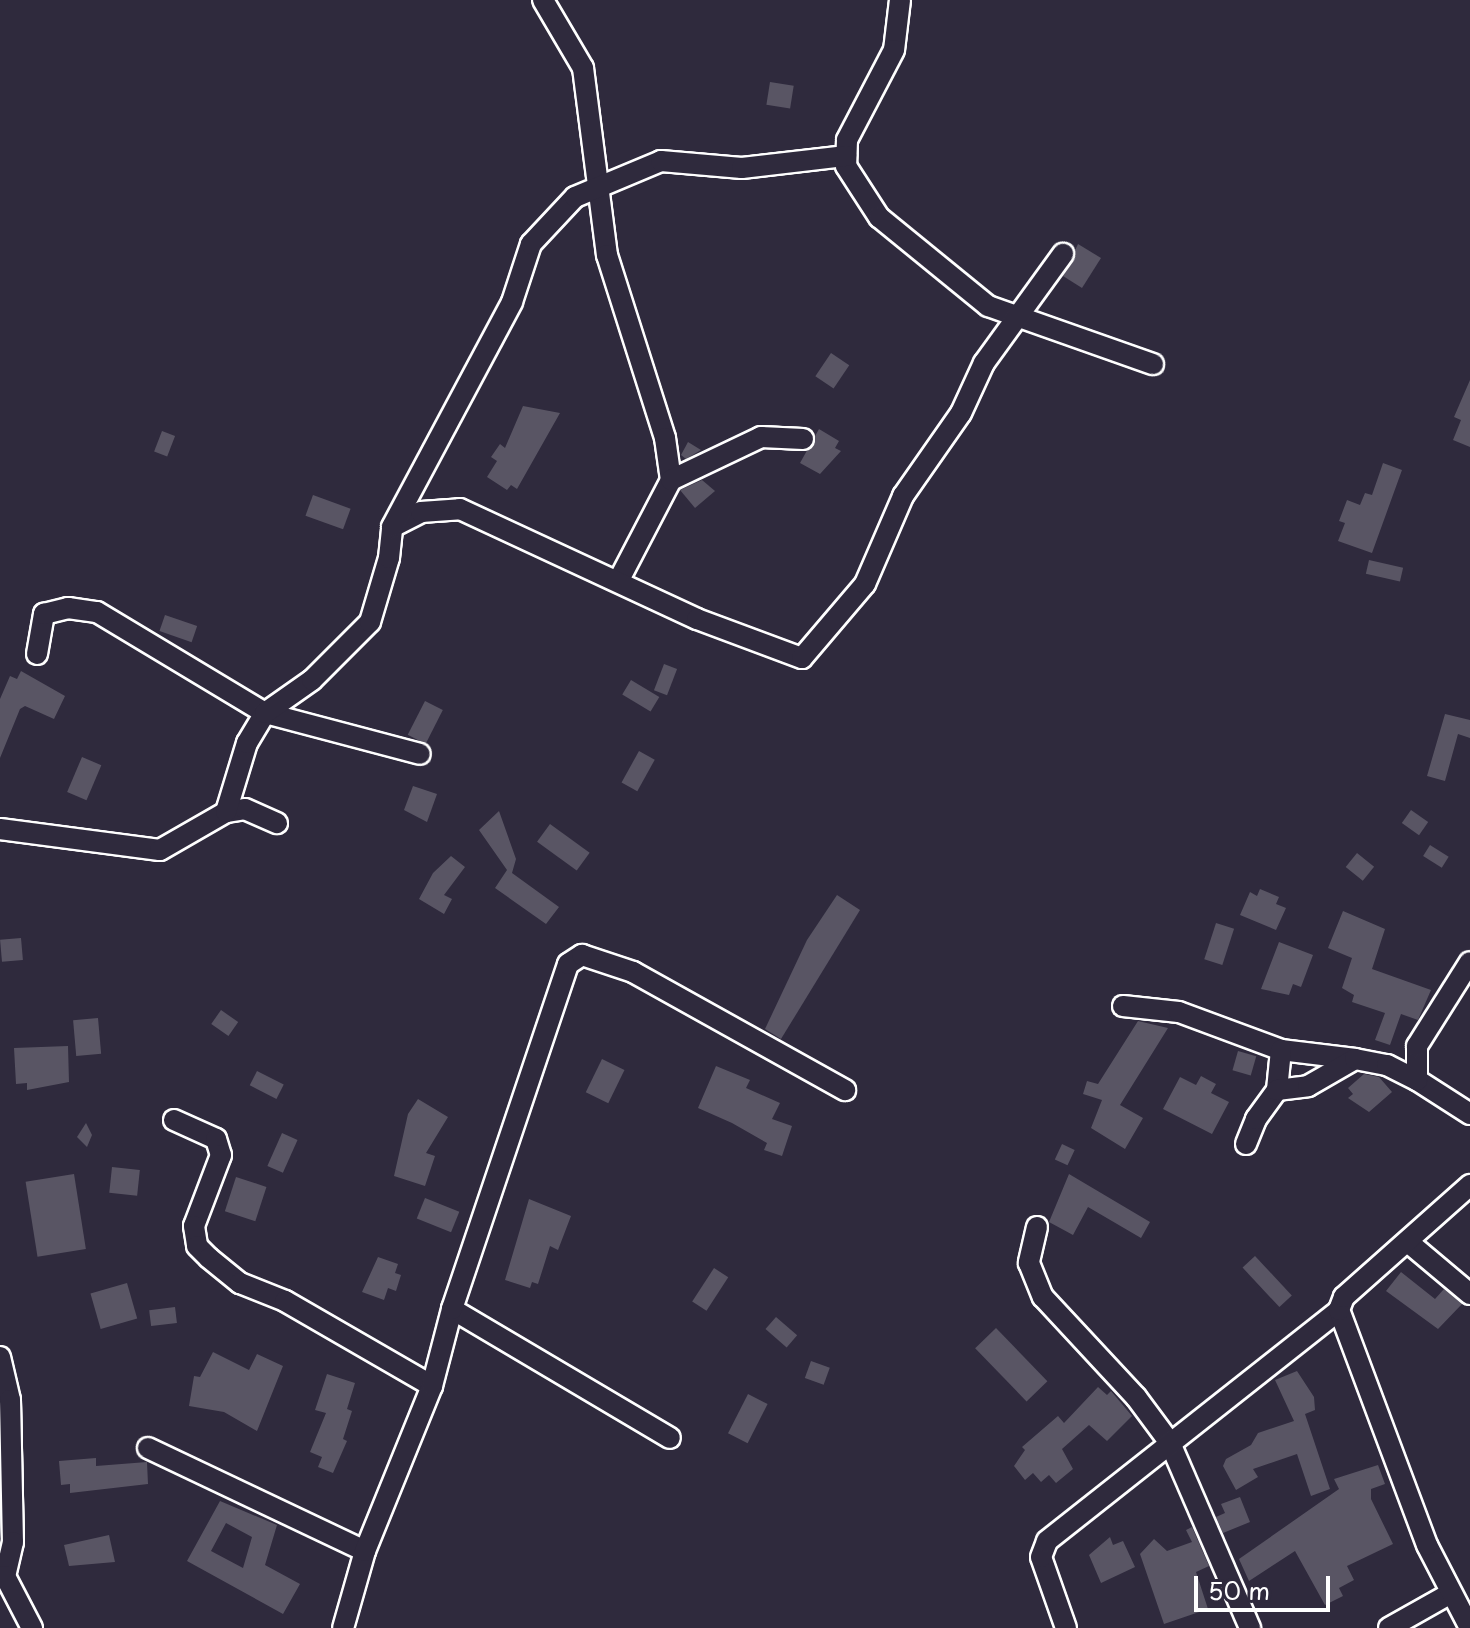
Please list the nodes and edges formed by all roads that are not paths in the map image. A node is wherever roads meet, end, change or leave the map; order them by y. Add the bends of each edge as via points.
1 (543, 0) edge
2 (900, 0) edge
3 (846, 156) junction
4 (598, 187) junction
5 (1063, 254) dead end
6 (1016, 316) junction
7 (1153, 364) dead end
8 (803, 439) dead end
9 (671, 480) junction
10 (392, 527) junction
11 (619, 580) junction
12 (37, 654) dead end
13 (265, 713) junction
14 (420, 754) dead end
15 (226, 812) junction
16 (277, 823) dead end
17 (0, 829) edge
18 (1470, 962) edge
19 (1123, 1006) dead end
20 (1281, 1050) junction
21 (1355, 1059) junction
22 (1417, 1080) junction
23 (845, 1090) dead end
24 (1277, 1090) junction
25 (1470, 1114) edge
26 (174, 1120) dead end
27 (1246, 1144) dead end
28 (1470, 1185) edge
29 (1037, 1227) dead end
30 (1408, 1242) junction
31 (1470, 1294) edge
32 (452, 1309) junction
33 (1339, 1310) junction
34 (0, 1357) edge
35 (432, 1386) junction
36 (670, 1438) dead end
37 (1170, 1443) junction
38 (148, 1448) dead end
39 (365, 1551) junction
40 (3, 1574) edge
41 (1451, 1593) junction
42 (32, 1628) edge
43 (343, 1628) edge
44 (1066, 1628) edge
45 (1250, 1628) edge
46 (1389, 1628) edge
47 (1470, 1628) edge

1 - 4 street via 583,68
2 - 3 street via 894,50 852,127
3 - 4 street via 742,168 661,161
3 - 6 street via 846,166 879,217 955,283 988,306
4 - 9 street via 607,255 643,355
4 - 10 street via 575,197 531,244 512,302
5 - 6 street
6 - 7 street
6 - 11 street via 984,363 961,413 903,496 865,584 802,658 697,619
8 - 9 street via 761,437
9 - 11 street
10 - 11 street via 421,512 460,509
10 - 13 street via 389,558 370,622 312,680
12 - 13 street via 44,614 68,608 97,612
13 - 14 street
13 - 15 street via 247,743
15 - 16 street via 245,809
15 - 17 street via 160,850
18 - 22 street via 1417,1046
19 - 20 street via 1179,1012
20 - 21 street
20 - 24 street
21 - 22 street via 1387,1065
21 - 24 street via 1308,1086
22 - 25 street
23 - 32 street via 633,972 582,955 568,964 558,983
24 - 27 street
26 - 35 street via 216,1139 221,1155 194,1226 197,1246 240,1283 285,1301
28 - 30 street
29 - 37 street via 1029,1263 1043,1297 1136,1397
30 - 31 street
30 - 33 street via 1344,1297
32 - 35 street
32 - 36 street
33 - 37 street
33 - 41 street via 1427,1545
34 - 40 street via 10,1400 13,1542
35 - 39 street
37 - 44 street via 1047,1541 1041,1557
37 - 45 street
38 - 39 street
39 - 43 street
40 - 42 street
41 - 46 street
41 - 47 street

